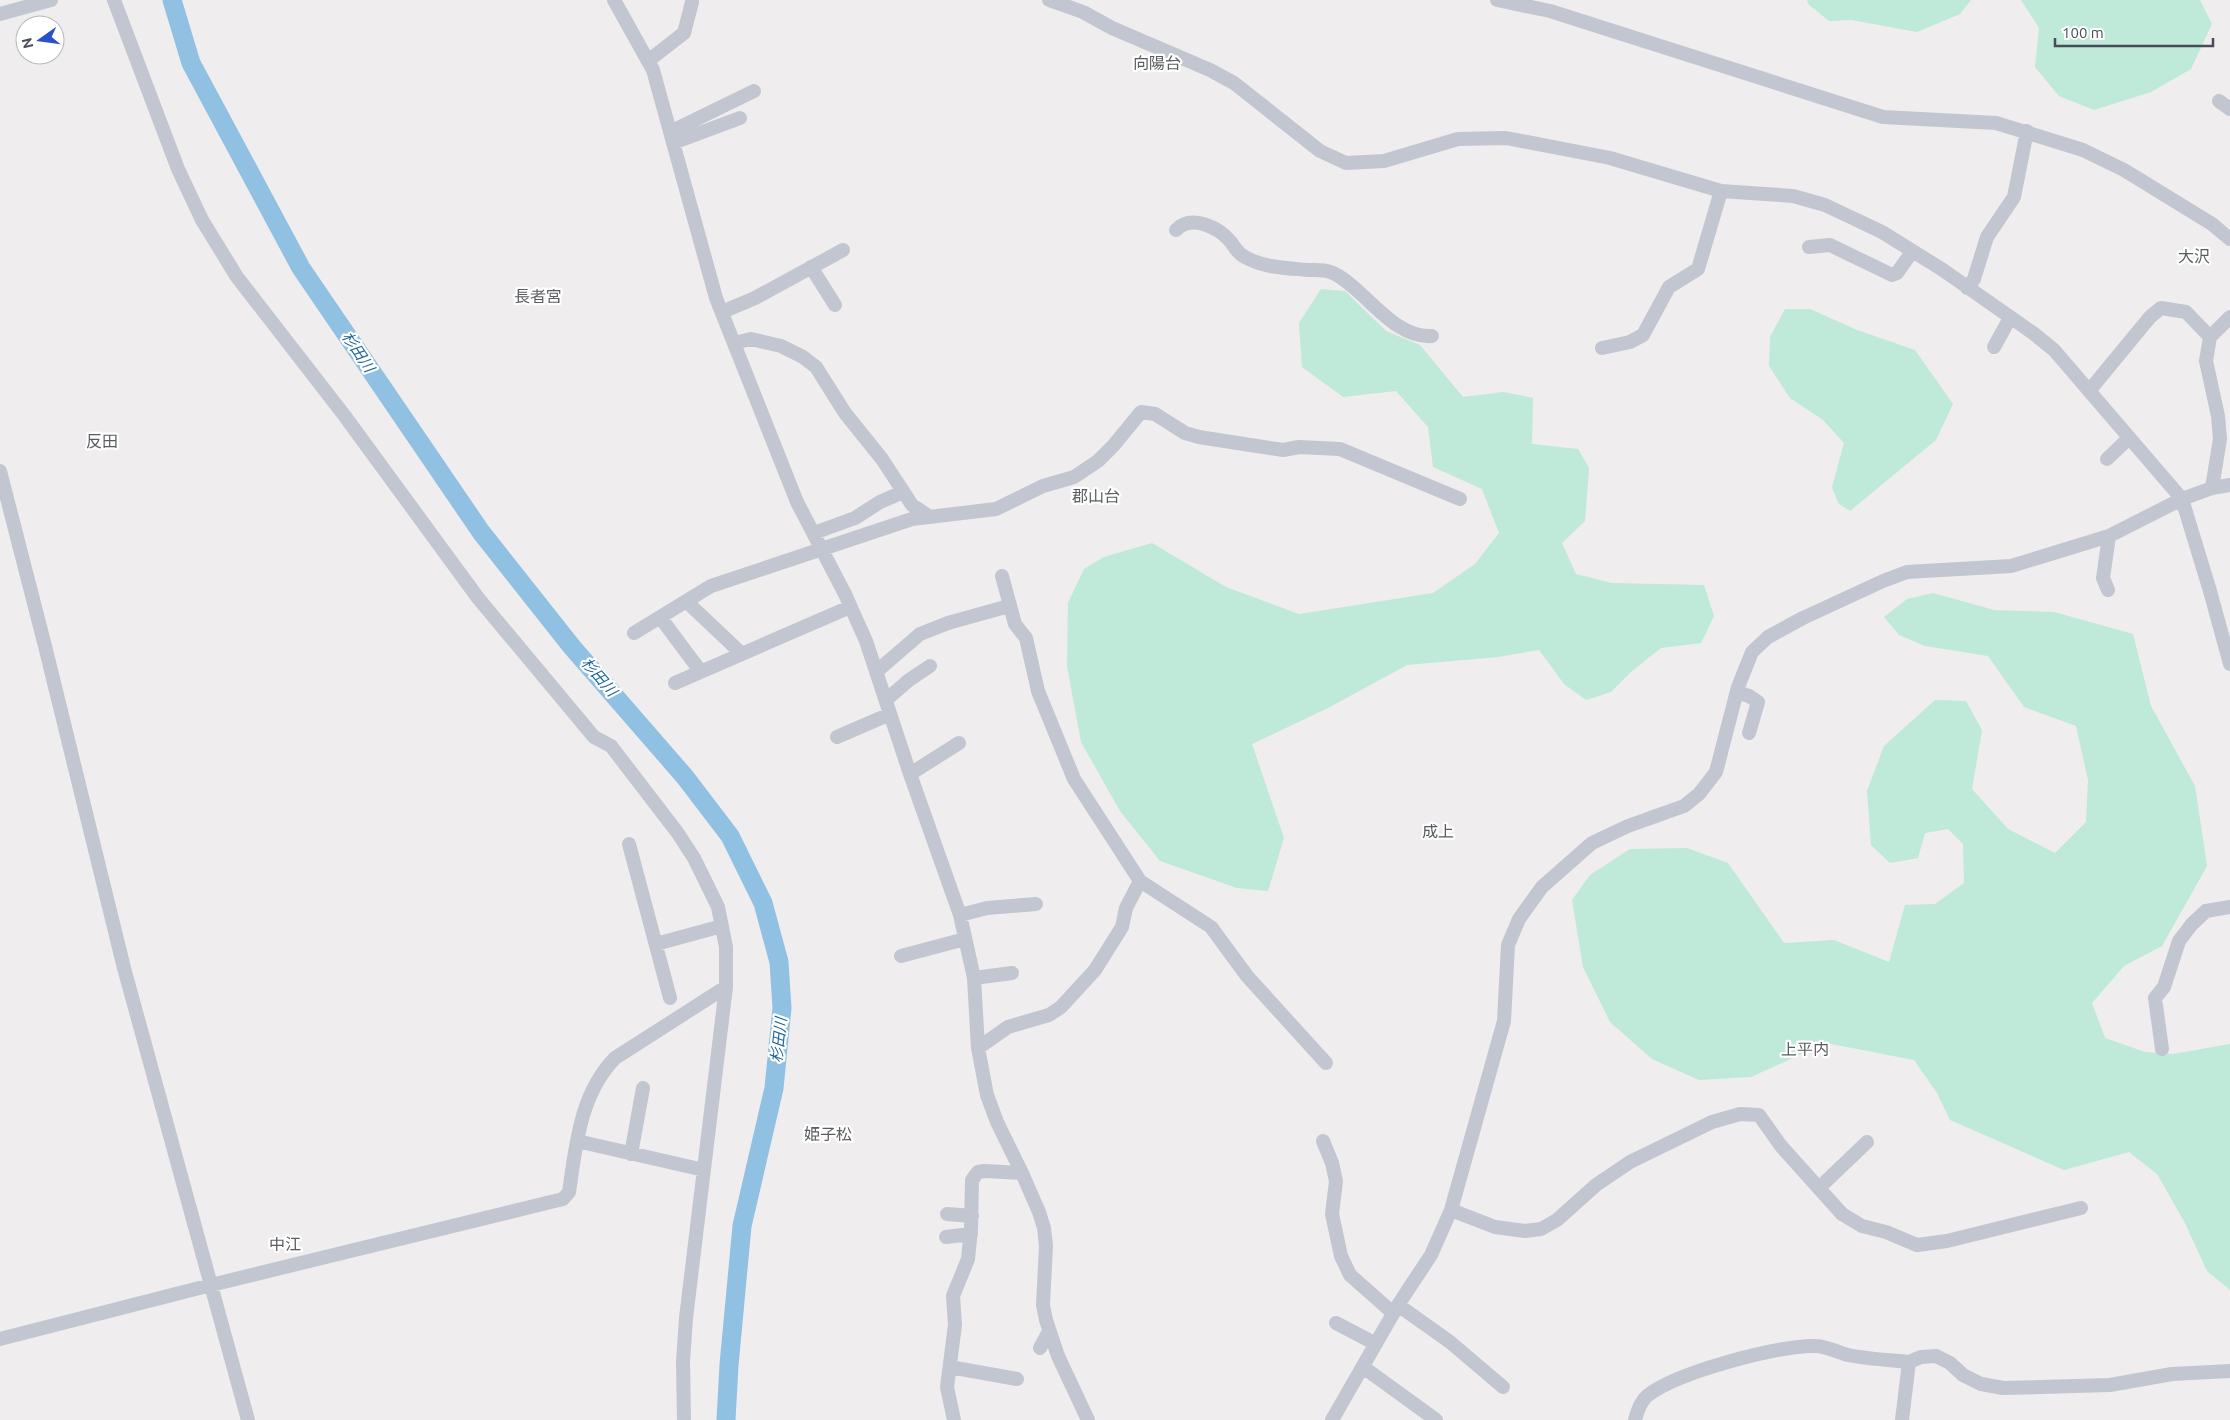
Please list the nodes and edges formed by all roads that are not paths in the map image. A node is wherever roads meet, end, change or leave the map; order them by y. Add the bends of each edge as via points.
1 (51, 0) edge
2 (114, 0) edge
3 (614, 0) edge
4 (1049, 0) edge
5 (1497, 0) edge
6 (692, 2) dead end
7 (0, 14) edge
8 (648, 61) junction
9 (754, 91) dead end
10 (740, 118) dead end
11 (2027, 132) junction
12 (672, 138) junction
13 (1721, 191) junction
14 (1176, 230) dead end
15 (2230, 239) edge
16 (1809, 247) dead end
17 (842, 250) dead end
18 (1912, 252) junction
19 (811, 266) junction
20 (1968, 288) junction
21 (835, 305) dead end
22 (722, 312) junction
23 (2230, 317) edge
24 (2010, 318) junction
25 (1432, 336) dead end
26 (2210, 337) junction
27 (734, 343) junction
28 (1994, 347) dead end
29 (1602, 348) dead end
30 (2089, 390) junction
31 (2129, 438) junction
32 (2107, 458) dead end
33 (0, 471) edge
34 (2230, 485) edge
35 (2212, 488) junction
36 (903, 492) junction
37 (1460, 499) dead end
38 (2182, 499) junction
39 (930, 518) junction
40 (814, 533) junction
41 (2109, 536) junction
42 (823, 550) junction
43 (1002, 576) dead end
44 (2108, 590) dead end
45 (687, 602) junction
46 (1009, 606) junction
47 (850, 607) junction
48 (660, 618) junction
49 (634, 633) dead end
50 (742, 654) junction
51 (2230, 664) edge
52 (930, 666) dead end
53 (701, 672) junction
54 (876, 672) junction
55 (675, 683) dead end
56 (1737, 692) junction
57 (886, 700) junction
58 (890, 714) junction
59 (1749, 733) dead end
60 (837, 737) dead end
61 (959, 742) dead end
62 (910, 774) junction
63 (629, 844) dead end
64 (1140, 881) junction
65 (1036, 904) dead end
66 (2230, 907) edge
67 (960, 915) junction
68 (722, 926) junction
69 (966, 940) junction
70 (656, 944) junction
71 (902, 956) dead end
72 (1012, 973) dead end
73 (974, 978) junction
74 (726, 987) junction
75 (670, 998) dead end
76 (978, 1048) junction
77 (2162, 1049) dead end
78 (1326, 1063) dead end
79 (643, 1088) dead end
80 (577, 1141) junction
81 (1323, 1141) dead end
82 (1867, 1142) dead end
83 (630, 1154) junction
84 (704, 1170) junction
85 (1022, 1172) junction
86 (1819, 1188) junction
87 (2081, 1208) dead end
88 (1451, 1210) junction
89 (947, 1214) dead end
90 (972, 1216) junction
91 (971, 1234) junction
92 (946, 1236) dead end
93 (211, 1285) junction
94 (1396, 1309) junction
95 (1336, 1323) dead end
96 (1049, 1331) junction
97 (0, 1339) edge
98 (1376, 1344) junction
99 (1040, 1348) dead end
100 (1909, 1362) junction
101 (950, 1367) junction
102 (1363, 1367) junction
103 (2230, 1371) edge
104 (1017, 1379) dead end
105 (1503, 1387) dead end
106 (248, 1420) edge
107 (684, 1420) edge
108 (954, 1420) edge
109 (1088, 1420) edge
110 (1332, 1420) edge
111 (1436, 1420) edge
112 (1635, 1420) edge
113 (1902, 1420) edge

1 - 7 street
2 - 68 street via 178,169 202,220 237,277 344,415 478,598 594,737 610,746 677,832 710,887
3 - 8 street
4 - 13 street via 1083,12 1234,83 1320,151 1346,163 1384,161 1458,139 1506,138 1610,158
5 - 11 street via 1550,11 1884,117 1996,122
6 - 8 street via 684,33
8 - 12 street
9 - 12 street
10 - 12 street
11 - 15 street via 2083,150 2124,170 2212,224
11 - 20 street via 2014,197 1987,237
12 - 22 street
13 - 18 street via 1793,196 1825,205 1882,232
13 - 29 street via 1698,269 1669,286 1643,335 1630,342
14 - 25 street via 1180,225 1190,223 1206,224 1230,241 1244,257 1260,264 1324,270 1335,274 1374,308 1413,334
16 - 18 street via 1830,245 1892,276
17 - 19 street
18 - 20 street
19 - 21 street
19 - 22 street via 755,298
20 - 24 street
22 - 27 street
23 - 26 street
24 - 28 street
24 - 30 street via 2054,350
26 - 30 street via 2186,312 2161,308
26 - 35 street via 2206,361 2220,439
27 - 36 street via 751,339 781,346 816,367
27 - 40 street via 797,502
30 - 31 street
31 - 32 street
31 - 38 street
33 - 93 street via 124,968
34 - 35 street
35 - 38 street
36 - 39 street via 912,505
36 - 40 street via 854,518
37 - 39 street via 1340,449 1299,446 1283,450 1199,436 1185,433 1147,411 1141,412 1098,461 1074,477 1043,486 996,509
38 - 41 street
38 - 51 street
39 - 42 street via 912,520
40 - 42 street
41 - 44 street via 2103,578
41 - 56 street via 2011,566 1907,572 1883,581 1768,637 1752,652
42 - 45 street via 711,586
42 - 47 street
43 - 46 street
45 - 48 street
45 - 50 street
46 - 54 street via 920,634
46 - 64 street via 1026,638 1038,691 1074,779
47 - 50 street
47 - 54 street
48 - 49 street
48 - 53 street
50 - 53 street
52 - 57 street
53 - 55 street
54 - 57 street
56 - 59 street via 1758,702
56 - 88 street via 1716,772 1699,794 1684,806 1592,843 1542,886 1519,919 1508,945 1504,1021
57 - 58 street
58 - 60 street
58 - 62 street
61 - 62 street
62 - 67 street
63 - 70 street
64 - 76 street via 1113,942 1095,970 1061,1007 1048,1015 1008,1028
64 - 78 street via 1211,927 1247,976
65 - 67 street via 987,908
66 - 77 street via 2206,912 2179,941 2164,987 2155,998
67 - 69 street
68 - 70 street
68 - 74 street via 726,946
69 - 71 street
69 - 73 street
70 - 75 street
72 - 73 street
73 - 76 street
74 - 80 street via 615,1058 605,1068 588,1100
74 - 84 street
76 - 85 street via 987,1095
79 - 83 street
80 - 83 street
80 - 93 street via 569,1192 564,1198
81 - 94 street via 1336,1181 1332,1214 1341,1256 1350,1275
82 - 86 street
83 - 84 street
84 - 107 street via 686,1318
85 - 90 street via 978,1172 972,1180
85 - 96 street via 1044,1228 1044,1305
86 - 87 street via 1842,1214 1862,1226 1917,1245 1947,1241
86 - 88 street via 1781,1146 1759,1115 1740,1114 1712,1122 1630,1162 1596,1185 1557,1220 1541,1228 1525,1231 1494,1227
88 - 94 street via 1431,1255
89 - 90 street
90 - 91 street
91 - 92 street
91 - 101 street via 968,1259 954,1296 955,1325
93 - 97 street
93 - 106 street
94 - 98 street
94 - 105 street via 1450,1342
95 - 98 street
96 - 99 street
96 - 109 street
98 - 102 street
100 - 103 street via 1936,1356 1981,1384 2003,1388 2110,1385 2172,1374
100 - 112 street via 1850,1355 1816,1346 1792,1348 1709,1367 1658,1389 1642,1401
100 - 113 street
101 - 104 street
101 - 108 street via 948,1387
102 - 110 street
102 - 111 street

